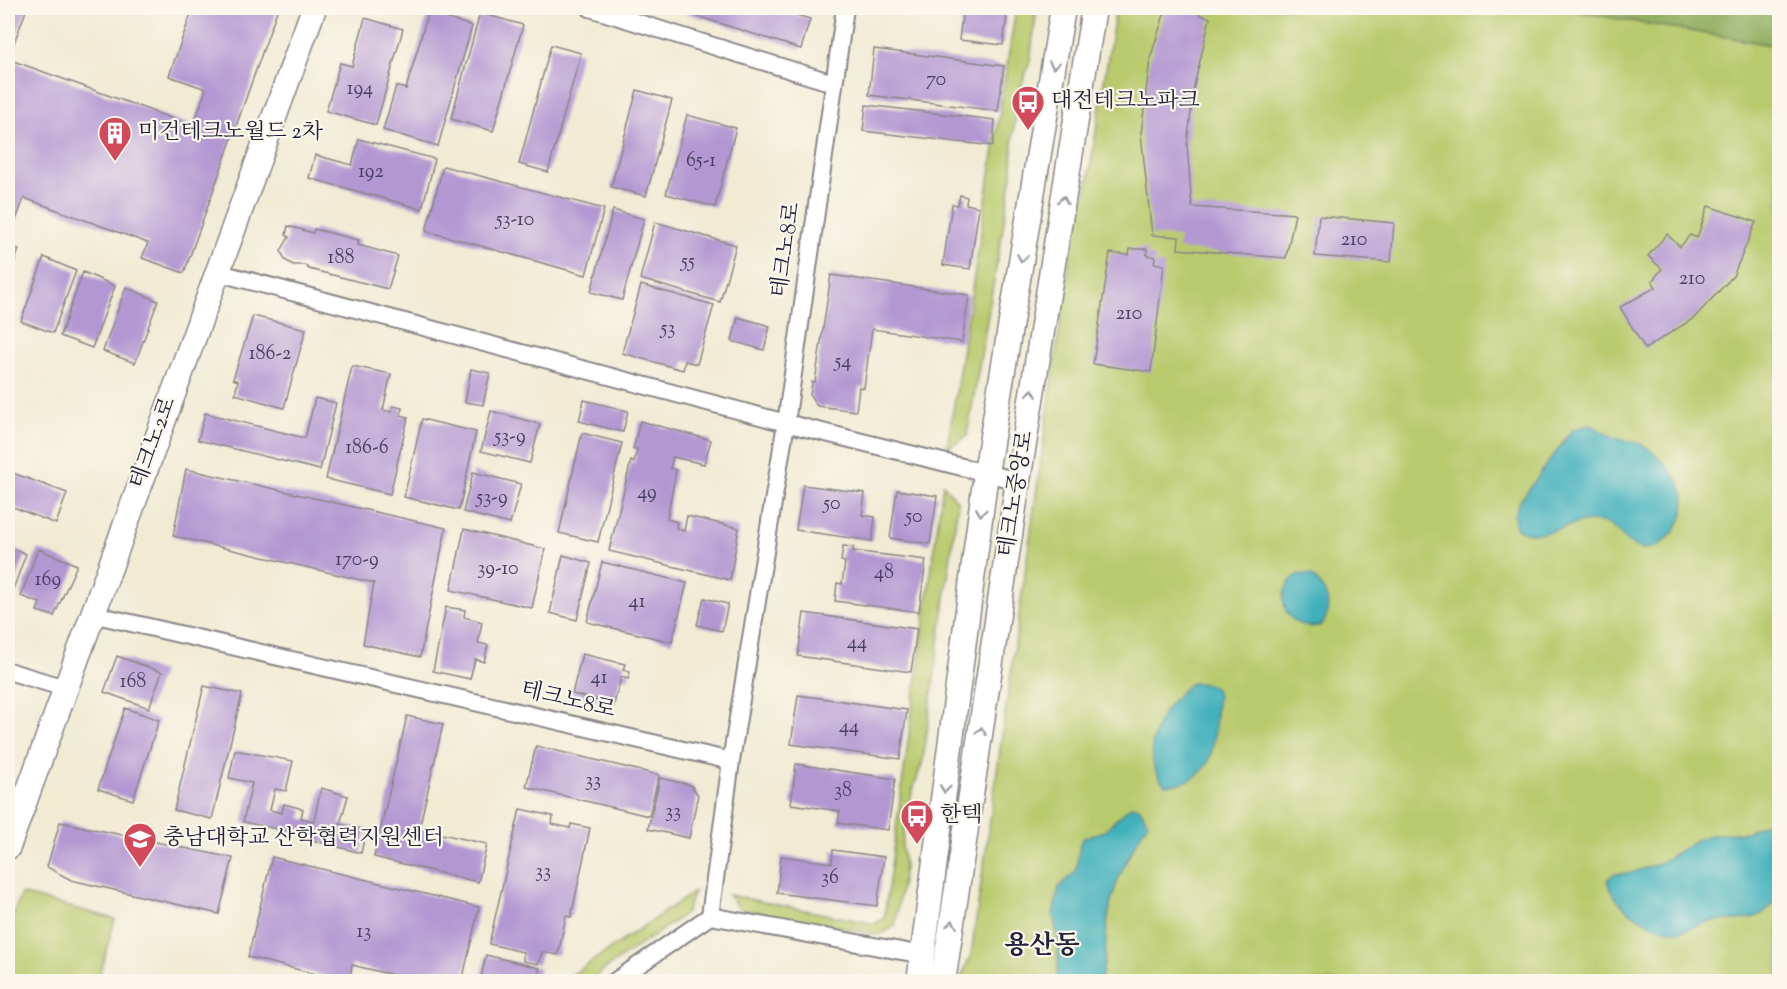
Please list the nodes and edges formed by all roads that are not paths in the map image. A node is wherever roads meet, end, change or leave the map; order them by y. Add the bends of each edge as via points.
1 (314, 8) edge
2 (590, 8) edge
3 (845, 8) edge
4 (1063, 8) edge
5 (1094, 8) edge
6 (833, 83) junction
7 (216, 272) junction
8 (786, 423) junction
9 (986, 473) junction
10 (1018, 481) junction
11 (92, 614) junction
12 (8, 671) edge
13 (65, 688) junction
14 (731, 761) junction
15 (8, 847) edge
16 (710, 916) junction
17 (922, 955) junction
18 (614, 981) edge
19 (919, 981) edge
20 (943, 981) edge

1 - 7 main road, 테크노2로
2 - 6 street
3 - 6 street, 테크노8로
4 -> 9 main road, 테크노중앙로
10 -> 5 main road, 테크노중앙로
6 - 8 street, 테크노8로
7 - 8 street
7 - 11 main road, 테크노2로
8 - 9 street
8 - 14 street, 테크노8로
9 - 10 street
9 -> 17 main road, 테크노중앙로
20 -> 10 main road, 테크노중앙로
11 - 13 main road, 테크노2로
11 - 14 street, 테크노8로
12 - 13 street
13 - 15 main road, 테크노2로
14 - 16 street, 테크노8로
16 - 17 street
16 - 18 street
17 - 19 main road, 테크노중앙로

